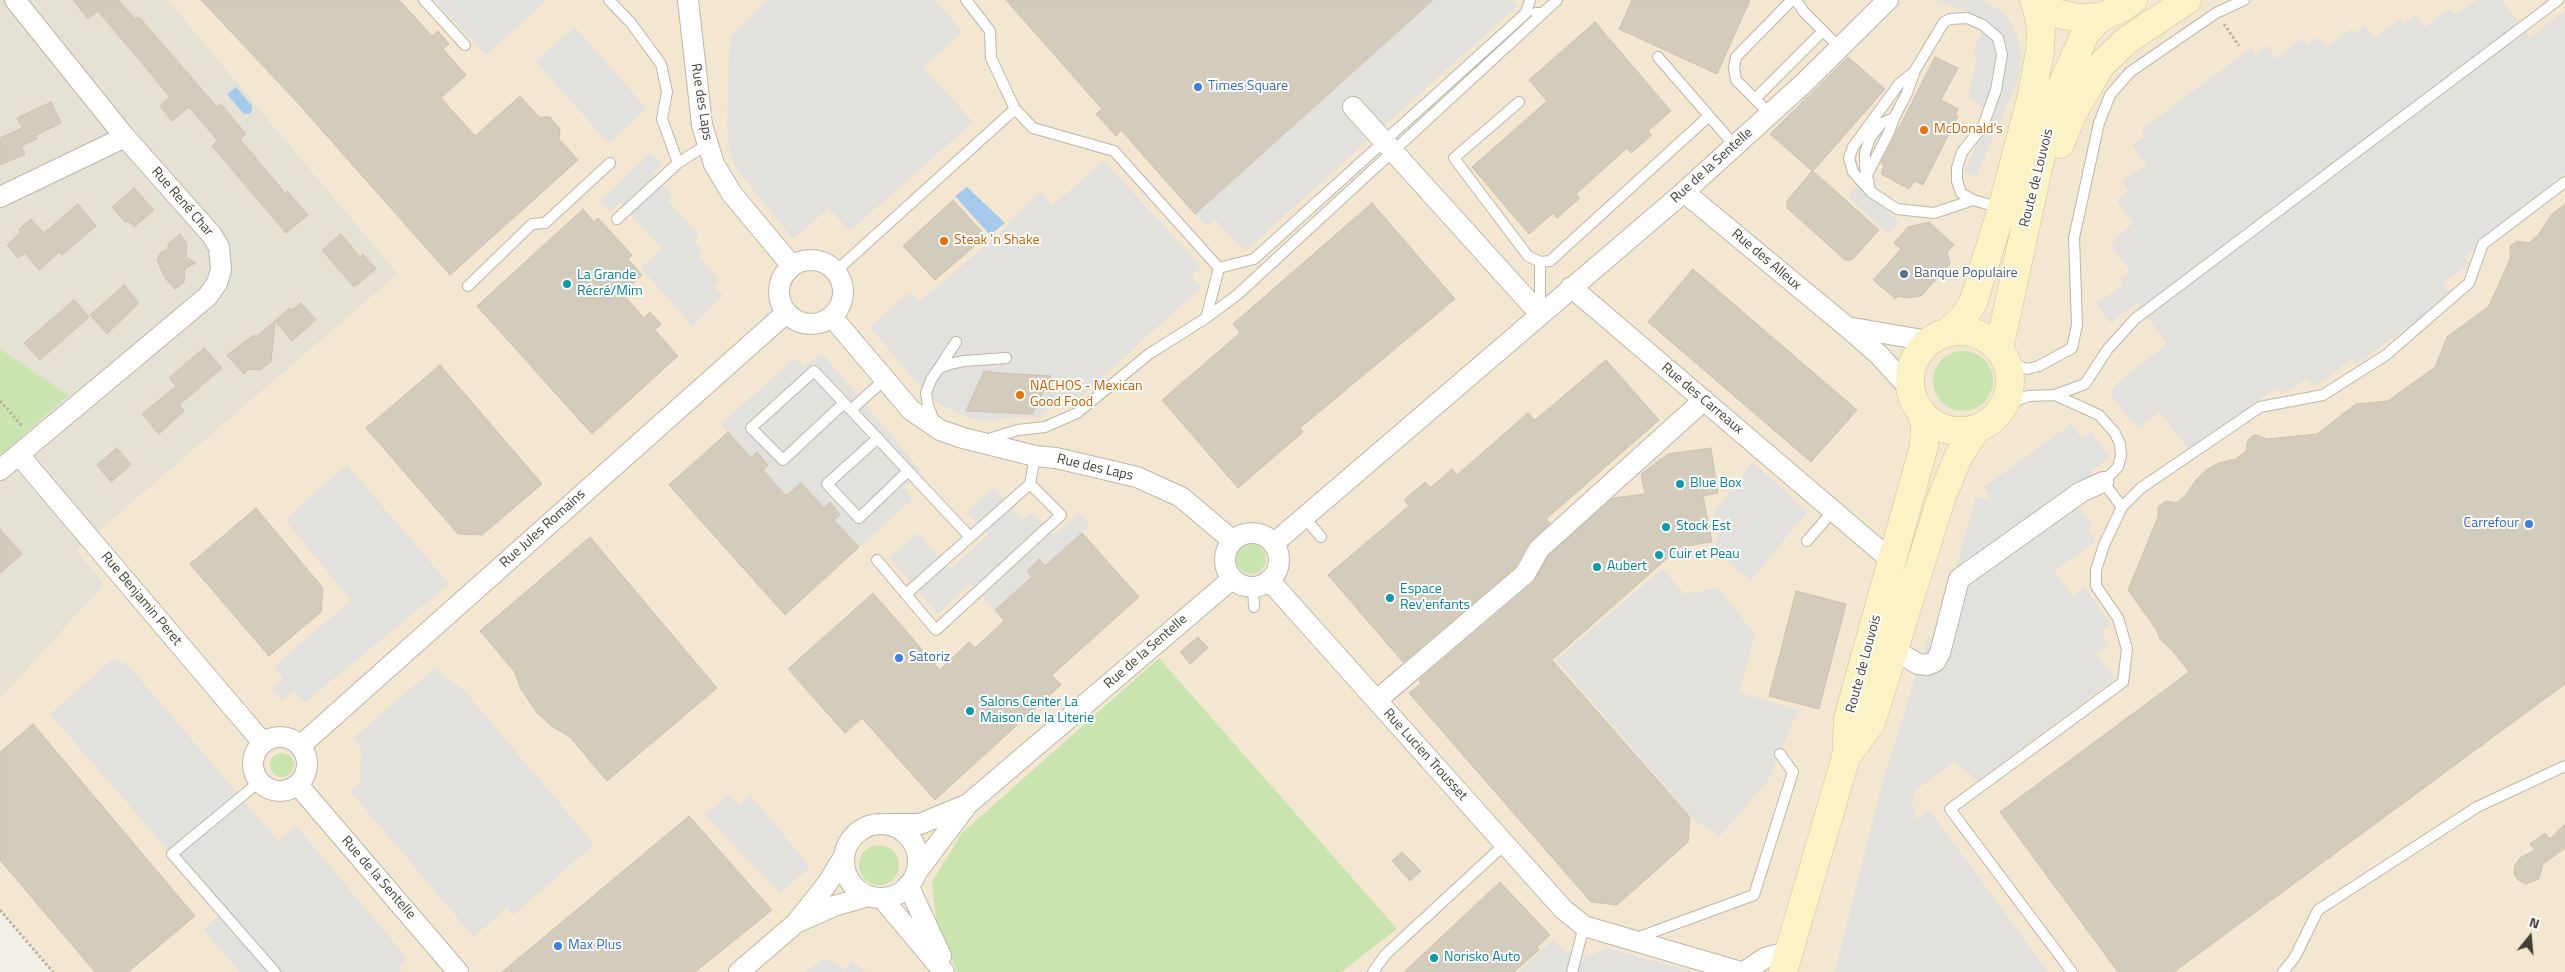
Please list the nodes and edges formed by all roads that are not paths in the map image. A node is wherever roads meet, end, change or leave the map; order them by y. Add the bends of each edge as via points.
1 (15, 0) edge
2 (424, 0) edge
3 (609, 0) edge
4 (688, 0) edge
5 (966, 0) edge
6 (1530, 0) edge
7 (1557, 0) edge
8 (1792, 0) edge
9 (1796, 0) edge
10 (2133, 0) edge
11 (2187, 0) edge
12 (2244, 0) edge
13 (2558, 0) edge
14 (2035, 1) edge
15 (1880, 3) edge
16 (1526, 13) junction
17 (1543, 13) junction
18 (2101, 17) junction
19 (1824, 31) junction
20 (464, 45) dead end
21 (1839, 47) junction
22 (1658, 57) dead end
23 (1914, 72) junction
24 (1755, 99) junction
25 (1519, 102) dead end
26 (1353, 107) dead end
27 (1014, 109) junction
28 (1770, 114) junction
29 (1709, 116) junction
30 (125, 137) junction
31 (708, 144) junction
32 (1388, 146) junction
33 (1734, 146) junction
34 (610, 163) dead end
35 (678, 163) junction
36 (2039, 164) junction
37 (2565, 182) edge
38 (1684, 192) junction
39 (1871, 192) junction
40 (0, 197) edge
41 (1973, 200) junction
42 (2002, 208) junction
43 (617, 219) dead end
44 (1540, 262) junction
45 (792, 266) junction
46 (1219, 268) junction
47 (836, 271) junction
48 (468, 286) dead end
49 (1571, 287) junction
50 (786, 313) junction
51 (1540, 314) junction
52 (832, 317) junction
53 (1206, 318) junction
54 (1847, 327) junction
55 (1938, 336) junction
56 (956, 342) dead end
57 (2002, 355) junction
58 (1006, 358) dead end
59 (937, 369) junction
60 (885, 379) junction
61 (1910, 389) junction
62 (2055, 395) junction
63 (1704, 400) junction
64 (848, 406) junction
65 (2003, 406) junction
66 (1922, 414) junction
67 (1977, 428) junction
68 (940, 430) junction
69 (878, 438) junction
70 (982, 441) junction
71 (18, 454) junction
72 (1035, 456) junction
73 (0, 470) edge
74 (908, 471) junction
75 (2104, 482) junction
76 (1030, 484) junction
77 (2122, 507) junction
78 (1833, 510) junction
79 (1304, 517) junction
80 (970, 537) junction
81 (1321, 537) dead end
82 (1233, 541) junction
83 (1807, 541) dead end
84 (1273, 544) junction
85 (877, 560) dead end
86 (1892, 561) junction
87 (1232, 579) junction
88 (1259, 592) junction
89 (906, 594) junction
90 (1894, 650) junction
91 (1377, 700) junction
92 (263, 743) junction
93 (300, 746) junction
94 (1780, 754) dead end
95 (1846, 757) junction
96 (2565, 766) edge
97 (259, 782) junction
98 (298, 785) junction
99 (968, 804) junction
100 (886, 824) junction
101 (1505, 844) junction
102 (843, 858) junction
103 (912, 879) junction
104 (875, 897) junction
105 (796, 923) junction
106 (1584, 926) junction
107 (1632, 940) junction
108 (1786, 962) edge
109 (275, 972) edge
110 (458, 972) edge
111 (738, 972) edge
112 (946, 972) edge
113 (1373, 972) edge
114 (1572, 972) edge
115 (1742, 972) edge
116 (2072, 972) edge
117 (2283, 972) edge

1 - 30 street, Rue René Char
2 - 20 lane
3 - 35 lane via 631,23 661,64 667,92 662,119
4 - 31 street, Rue des Laps via 702,125
5 - 27 lane via 990,31 991,58
6 - 16 lane
7 - 17 lane
8 - 24 lane via 1736,57 1736,80
9 - 19 lane
10 - 18 main road via 2120,10
11 - 36 main road via 2126,41 2101,65 2074,111 2053,158
12 - 57 lane via 2216,13 2130,72 2110,95 2098,122 2074,238 2078,324 2072,348 2039,366 2027,368
13 - 62 lane via 2135,319 2107,350 2085,384
14 - 18 main road via 2055,13 2078,18
14 - 42 main road, Route de Louvois via 2041,27 2040,51 2031,99
15 - 21 street, Rue de la Sentelle
16 - 17 lane
16 - 32 lane
17 - 32 lane
18 - 36 main road, Route de Louvois via 2086,32 2060,89
19 - 21 lane
19 - 24 lane
21 - 28 street, Rue de la Sentelle
22 - 29 lane
23 - 39 lane via 1867,175
23 - 39 lane via 1899,84 1852,147 1849,158 1853,172
23 - 41 lane via 1944,22 1950,19 1967,18 1983,25 1998,38 2002,55 1996,90 1983,126 1962,152 1957,168 1957,181 1962,193
24 - 28 lane
25 - 44 lane via 1454,158 1528,256
26 - 32 street
27 - 46 lane via 1033,128 1114,151
27 - 47 lane
28 - 33 street, Rue de la Sentelle
29 - 33 lane
29 - 44 lane via 1550,261
30 - 40 street
30 - 71 street, Rue René Char via 215,240 221,258 217,283 208,296
31 - 35 lane
31 - 45 street, Rue des Laps via 714,164 732,194
32 - 46 lane via 1254,259
32 - 51 street
32 - 53 lane via 1237,295
33 - 38 street, Rue de la Sentelle
34 - 48 lane via 545,223 532,224
35 - 43 lane
36 - 57 main road, Route de Louvois
37 - 77 lane via 2483,244 2469,283 2386,355 2323,394 2260,407 2141,488
38 - 49 street, Rue de la Sentelle
38 - 54 street, Rue des Alleux
39 - 41 lane via 1897,209 1913,212 1934,213
41 - 42 lane
42 - 55 main road, Route de Louvois via 1973,303 1964,317
44 - 51 lane
45 - 47 street via 807,260 823,262
45 - 50 street via 781,280 779,297
46 - 53 lane
47 - 52 street via 844,286 842,303
49 - 51 street, Rue de la Sentelle
49 - 63 street, Rue des Carreaux
50 - 52 street via 800,323 817,324
50 - 93 street, Rue Jules Romains
51 - 79 street, Rue de la Sentelle
52 - 60 street, Rue des Laps
53 - 70 lane via 1149,354 1077,413 1045,427 1018,430
54 - 55 street, Rue des Alleux
54 - 61 street, Rue des Alleux
55 - 57 main road via 1962,331 1976,333
55 - 61 main road via 1920,350 1913,362
56 - 59 lane
57 - 65 main road via 2010,384
58 - 59 lane via 964,361
59 - 68 lane via 926,393 931,417
60 - 64 lane
60 - 68 street, Rue des Laps via 912,410
61 - 66 main road
62 - 65 lane via 2028,396
62 - 75 lane via 2099,415 2115,433 2121,456 2118,467
63 - 78 street, Rue des Carreaux
63 - 91 street via 1539,550 1525,574
64 - 64 lane via 814,371 752,428 783,460
64 - 69 lane
65 - 67 main road via 1992,419
66 - 67 main road via 1948,429
66 - 86 main road, Route de Louvois via 1924,446
67 - 90 main road, Route de Louvois via 1959,455 1941,499
68 - 70 street, Rue des Laps
69 - 74 lane
69 - 74 lane via 827,484 859,518
70 - 72 street, Rue des Laps
71 - 73 street, Rue René Char
71 - 92 street, Rue Benjamin Peret
72 - 76 lane
72 - 82 street, Rue des Laps via 1137,477 1180,497
74 - 80 lane
75 - 77 lane
75 - 90 street via 2081,492 1959,580 1935,662 1918,664
76 - 80 lane
76 - 89 lane via 1062,515 936,630
77 - 116 lane via 2104,545 2096,570 2096,586 2118,618 2127,649 2123,682 1950,809
78 - 83 lane
78 - 86 street, Rue des Carreaux
79 - 81 lane
79 - 84 street, Rue de la Sentelle
80 - 89 lane
82 - 84 street via 1253,533
82 - 87 street via 1225,556
84 - 88 street via 1279,561 1275,574
85 - 89 lane
86 - 95 main road, Route de Louvois via 1848,718
87 - 88 street
87 - 99 street, Rue de la Sentelle
88 - 91 street, Rue Lucien Trousset
90 - 95 main road, Route de Louvois via 1871,723
91 - 101 street, Rue Lucien Trousset
92 - 93 street via 286,737
92 - 97 street via 253,757 254,774
93 - 98 street via 305,753 307,770
94 - 107 lane via 1793,772 1754,895
95 - 108 main road, Route de Louvois
96 - 117 lane via 2477,807 2318,910 2295,957
97 - 98 street via 282,791
97 - 109 lane via 172,854
98 - 110 street, Rue de la Sentelle
99 - 100 street, Rue de la Sentelle via 920,824
99 - 103 street, Rue de la Sentelle
100 - 102 street via 870,826 856,833 849,841
100 - 103 street via 905,833 912,841 916,851
101 - 106 street, Rue Lucien Trousset via 1563,910
101 - 113 lane via 1386,954
102 - 104 street via 850,881
102 - 105 street
103 - 104 street via 900,892
103 - 112 street
104 - 105 street via 834,906
104 - 112 street
105 - 111 street
106 - 107 street, Rue Lucien Trousset
106 - 114 lane
107 - 115 street, Rue Lucien Trousset
108 - 115 street, Rue Lucien Trousset via 1765,958

